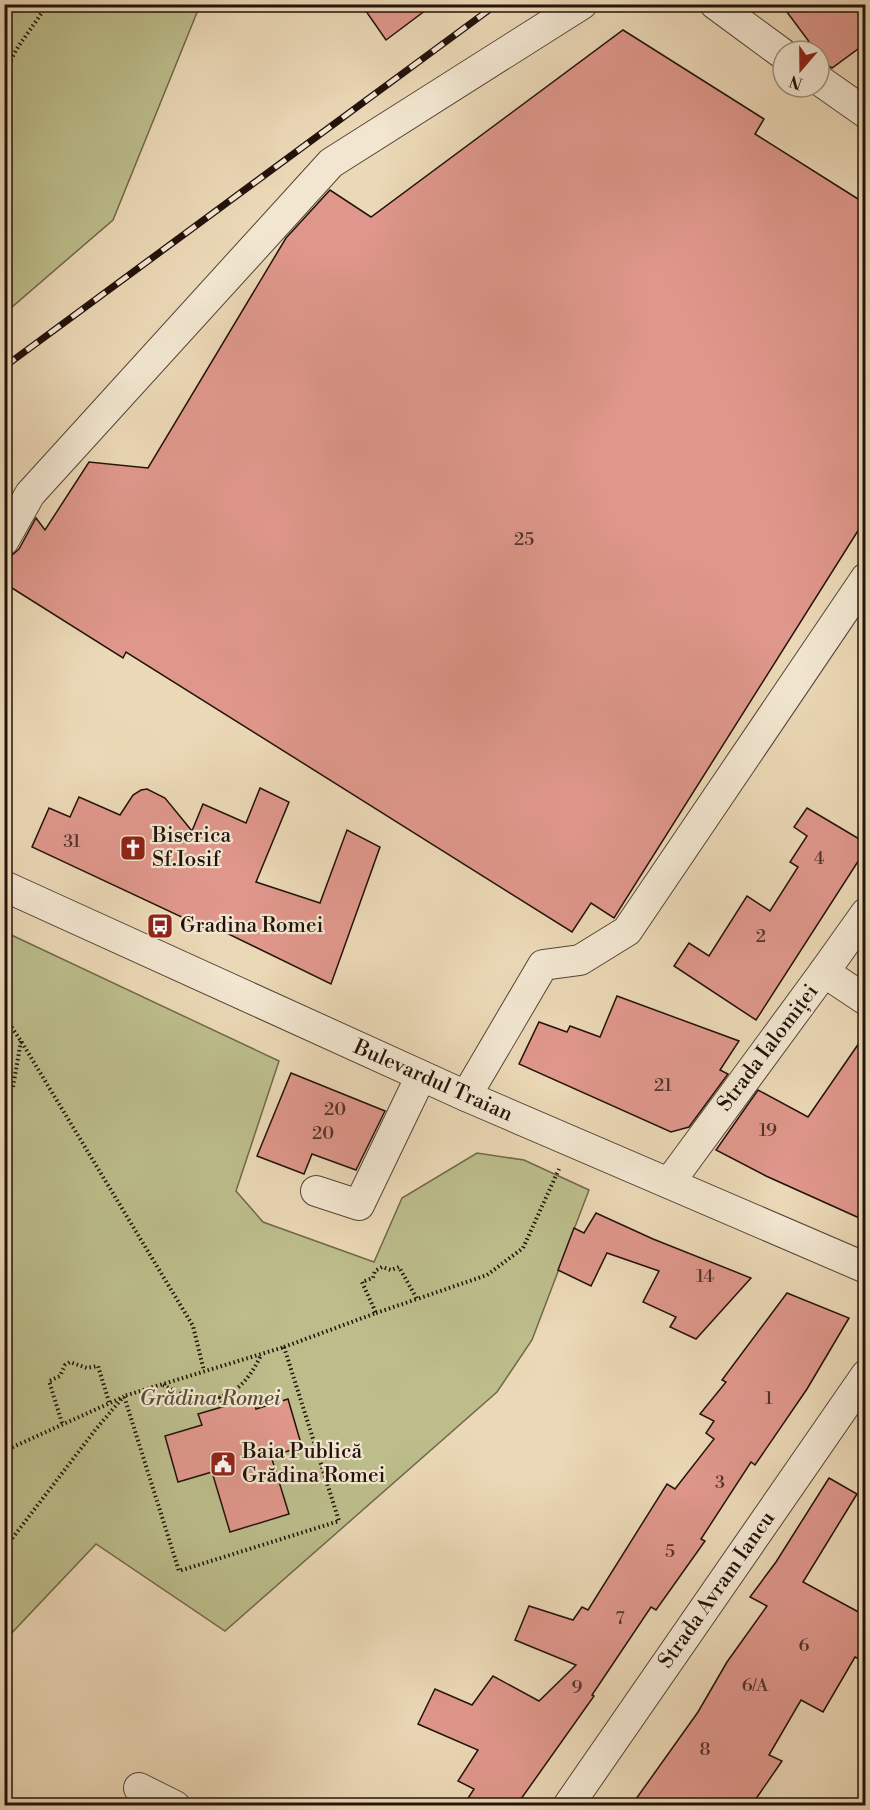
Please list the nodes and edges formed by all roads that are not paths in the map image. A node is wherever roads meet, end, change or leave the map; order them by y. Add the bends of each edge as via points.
1 (582, 4) edge
2 (715, 4) edge
3 (771, 45) edge
4 (831, 88) edge
5 (866, 113) edge
6 (4, 540) edge
7 (866, 578) edge
8 (4, 886) edge
9 (866, 913) edge
10 (824, 972) junction
11 (866, 1000) edge
12 (421, 1076) junction
13 (466, 1096) junction
14 (669, 1183) junction
15 (316, 1191) dead end
16 (866, 1268) edge
17 (866, 1375) edge
18 (139, 1788) dead end
19 (175, 1806) edge
20 (568, 1806) edge

1 - 6 street via 331,163 30,495
2 - 3 street
4 - 5 street
7 - 13 street via 627,931 580,960 543,965
8 - 12 street, Bulevardul Traian
9 - 10 street, Strada Ialomiței
10 - 11 street
10 - 14 street, Strada Ialomiței
12 - 13 street, Bulevardul Traian
12 - 15 street via 358,1205
13 - 14 street, Bulevardul Traian
14 - 16 street, Bulevardul Traian
17 - 20 street, Strada Avram Iancu
18 - 19 street

